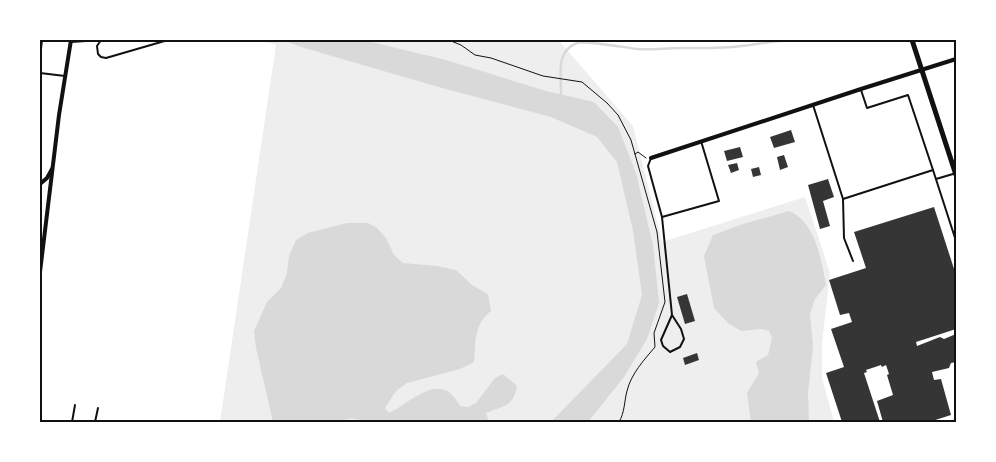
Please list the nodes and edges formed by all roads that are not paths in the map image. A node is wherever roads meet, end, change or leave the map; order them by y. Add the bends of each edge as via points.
1 (42, 40) edge
2 (101, 40) edge
3 (168, 40) edge
4 (912, 40) edge
5 (71, 41) edge
6 (40, 58) edge
7 (956, 60) edge
8 (922, 70) junction
9 (40, 73) edge
10 (66, 76) junction
11 (861, 89) junction
12 (812, 104) junction
13 (701, 141) junction
14 (651, 158) joint
15 (54, 167) junction
16 (933, 170) junction
17 (956, 174) edge
18 (936, 179) junction
19 (40, 184) edge
20 (843, 199) junction
21 (662, 218) junction
22 (956, 241) edge
23 (853, 261) dead end
24 (40, 272) edge
25 (672, 315) junction
26 (75, 405) dead end
27 (98, 408) dead end
28 (956, 420) edge
29 (72, 422) edge
30 (95, 422) edge
31 (951, 422) edge

1 - 6 lane
2 - 3 lane via 97,46 98,54 106,58
2 - 5 lane
4 - 8 street
5 - 10 street
7 - 8 street
8 - 11 street
8 - 17 street
9 - 10 lane
10 - 15 street
11 - 12 street
11 - 16 lane via 867,108 908,95
12 - 13 street
12 - 20 lane
13 - 14 street
13 - 21 lane via 719,201
14 - 21 lane via 648,166
15 - 19 street
15 - 24 street
16 - 18 lane
16 - 20 lane
17 - 18 lane
18 - 22 lane
20 - 23 lane via 844,238
21 - 25 lane
25 - 25 lane via 684,340 680,347 670,352 661,340
26 - 29 lane
27 - 30 lane
28 - 31 lane

